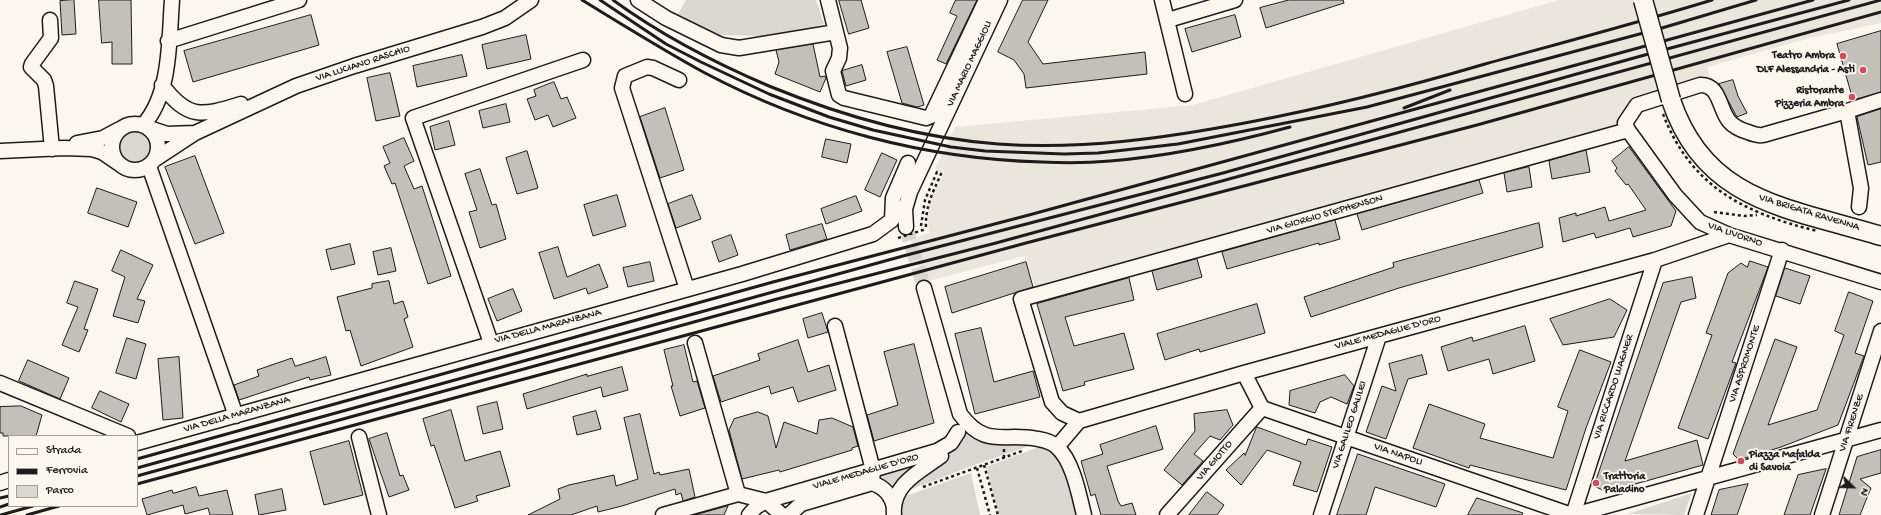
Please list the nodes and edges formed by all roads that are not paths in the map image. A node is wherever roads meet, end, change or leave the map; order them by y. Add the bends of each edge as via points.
1 (172, 0) edge
2 (298, 0) edge
3 (531, 0) edge
4 (638, 0) edge
5 (828, 0) edge
6 (986, 0) edge
7 (1000, 0) edge
8 (1162, 0) edge
9 (1235, 0) edge
10 (1643, 0) edge
11 (50, 20) dead end
12 (1168, 20) junction
13 (838, 37) junction
14 (168, 41) junction
15 (583, 60) dead end
16 (679, 80) dead end
17 (162, 85) junction
18 (296, 86) junction
19 (1185, 94) dead end
20 (1881, 100) edge
21 (1847, 111) junction
22 (145, 126) junction
23 (120, 129) junction
24 (1628, 130) junction
25 (195, 133) junction
26 (58, 148) junction
27 (0, 151) edge
28 (152, 163) junction
29 (908, 163) dead end
30 (120, 164) junction
31 (1859, 208) dead end
32 (906, 231) tunnel mouth
33 (1729, 235) junction
34 (1881, 236) edge
35 (1782, 250) junction
36 (1655, 260) junction
37 (1881, 282) edge
38 (924, 288) tunnel mouth
39 (687, 289) junction
40 (835, 326) dead end
41 (1881, 331) edge
42 (1380, 336) junction
43 (491, 343) junction
44 (694, 343) dead end
45 (1244, 372) junction
46 (0, 383) edge
47 (1262, 408) junction
48 (960, 414) junction
49 (236, 416) junction
50 (1079, 420) junction
51 (1881, 430) edge
52 (958, 432) junction
53 (126, 435) edge
54 (358, 437) dead end
55 (1346, 437) junction
56 (1847, 439) junction
57 (139, 442) edge
58 (1057, 447) junction
59 (872, 477) junction
60 (1708, 478) junction
61 (738, 494) junction
62 (766, 501) junction
63 (895, 506) edge
64 (379, 515) edge
65 (663, 515) edge
66 (749, 515) edge
67 (782, 515) edge
68 (789, 515) edge
69 (1084, 515) edge
70 (1168, 515) edge
71 (1321, 515) edge
72 (1573, 515) edge
73 (1696, 515) edge
74 (1822, 515) edge

1 - 14 street
2 - 14 street
3 - 18 street, VIA LUCIANO RASCHIO via 505,18 482,27
4 - 13 street via 666,18 721,46 739,48
5 - 13 street
6 - 13 street via 934,112 928,118 840,96 832,71 840,56
7 - 32 street, VIA MARIO MAGGIOLI via 910,192 906,209
8 - 12 street
9 - 12 street
10 - 34 main road, VIA BRIGATA RAVENNA, bridge via 1667,106 1696,150 1715,171 1759,199
11 - 26 street via 51,38 31,67 44,80 46,86
12 - 19 street
14 - 17 street
15 - 43 street via 414,118
16 - 39 street via 647,67 625,76 622,88
17 - 18 street via 187,110 201,113 228,108
17 - 22 street via 154,110
18 - 25 street, VIA LUCIANO RASCHIO
20 - 21 street
21 - 24 street via 1757,135 1735,126 1726,117 1715,91 1706,85 1697,85 1637,104 1625,123
21 - 31 street via 1861,188
22 - 23 street via 135,124
22 - 25 street via 167,134
22 - 28 street via 156,137 158,143 158,150
23 - 26 street via 103,138
23 - 30 street via 112,143 112,151
24 - 33 street, VIA LIVORNO via 1675,195 1700,222
24 - 50 street, VIA GIORGIO STEPHENSON via 1021,299 1052,402 1062,413
25 - 28 street
26 - 27 street
26 - 30 street via 98,150
28 - 30 street via 134,170
28 - 49 street
29 - 39 street, VIA DELLA MARANZANA via 893,198 892,220 884,228 866,236
33 - 35 street, VIA LIVORNO
33 - 36 street, VIALE MEDAGLIE D'ORO
35 - 37 street, VIA LIVORNO
35 - 60 street, VIA ASPROMONTE
36 - 42 street, VIALE MEDAGLIE D'ORO
36 - 72 street, VIA RICCARDO WAGNER
38 - 48 street
39 - 43 street, VIA DELLA MARANZANA
40 - 59 street
41 - 56 street, VIA FIRENZE
42 - 45 street, VIALE MEDAGLIE D'ORO
42 - 55 street, VIA GALILEO GALILEI
43 - 49 street, VIA DELLA MARANZANA
44 - 61 street
45 - 47 street
45 - 50 street, VIALE MEDAGLIE D'ORO
46 - 53 street
47 - 55 street, VIA NAPOLI
47 - 70 street, VIA GIOTTO
48 - 52 street
48 - 58 street via 974,430 988,436 1026,437 1043,440
49 - 57 street, VIA DELLA MARANZANA
50 - 58 street
51 - 56 street
52 - 59 street, VIALE MEDAGLIE D'ORO via 951,443 937,451
52 - 63 street via 950,448 912,475 903,485
54 - 64 street
55 - 71 street, VIA GALILEO GALILEI
55 - 72 street, VIA NAPOLI
56 - 60 street
56 - 74 street, VIA FIRENZE
58 - 69 street via 1071,470
59 - 62 street, VIALE MEDAGLIE D'ORO
59 - 63 street, VIALE MEDAGLIE D'ORO
59 - 68 street, VIALE MEDAGLIE D'ORO via 801,504
60 - 72 street
60 - 73 street, VIA ASPROMONTE
61 - 62 street
61 - 65 street
62 - 66 street
62 - 67 street

